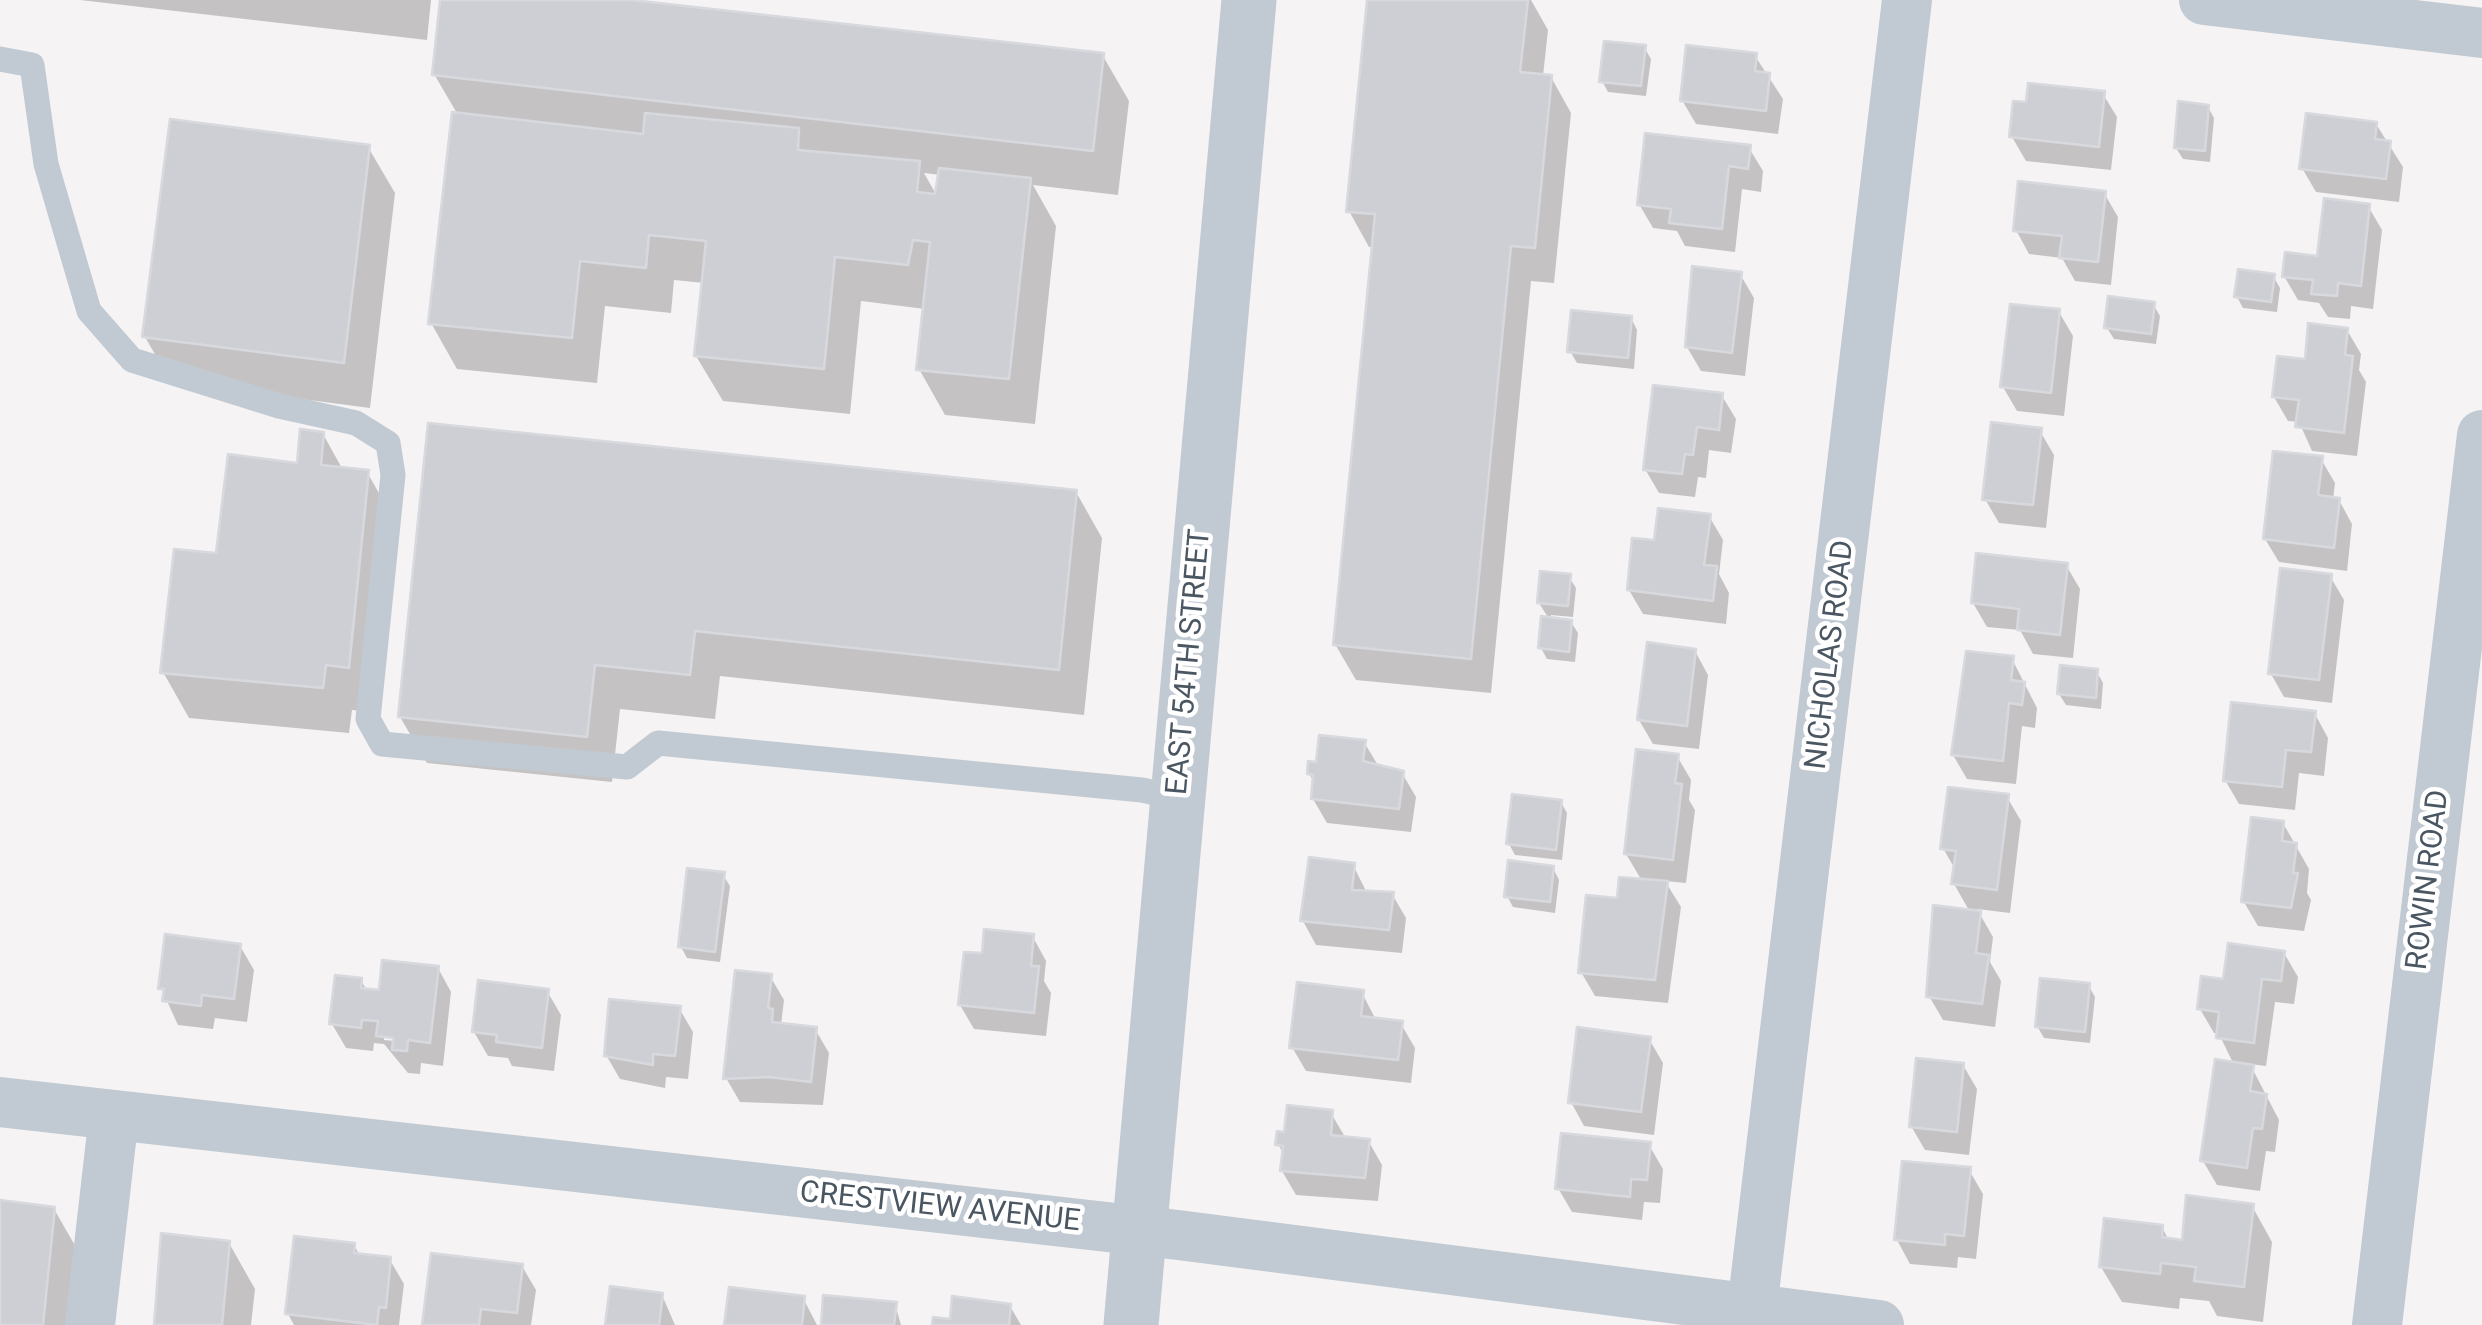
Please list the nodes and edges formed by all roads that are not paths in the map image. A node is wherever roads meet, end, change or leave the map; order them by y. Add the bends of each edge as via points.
1 (1249, 0) edge
2 (1908, 0) edge
3 (2204, 0) edge
4 (2482, 32) edge
5 (0, 59) edge
6 (2482, 435) edge
7 (1178, 798) junction
8 (0, 1102) edge
9 (114, 1115) junction
10 (1140, 1232) junction
11 (1752, 1309) junction
12 (90, 1325) edge
13 (1131, 1325) edge
14 (1879, 1325) edge
15 (2377, 1325) edge

1 - 7 street, EAST 54TH STREET
2 - 11 street, NICHOLAS ROAD
3 - 4 street
5 - 7 lane via 32,65 46,164 90,311 132,360 356,423 388,443 393,475 368,719 382,744 627,767 658,743
6 - 15 street, ROWIN ROAD
7 - 10 street, EAST 54TH STREET
8 - 9 street, CRESTVIEW AVENUE
9 - 10 street, CRESTVIEW AVENUE
9 - 12 street
10 - 11 street, CRESTVIEW AVENUE
10 - 13 street, EAST 54TH STREET
11 - 14 street, CRESTVIEW AVENUE

